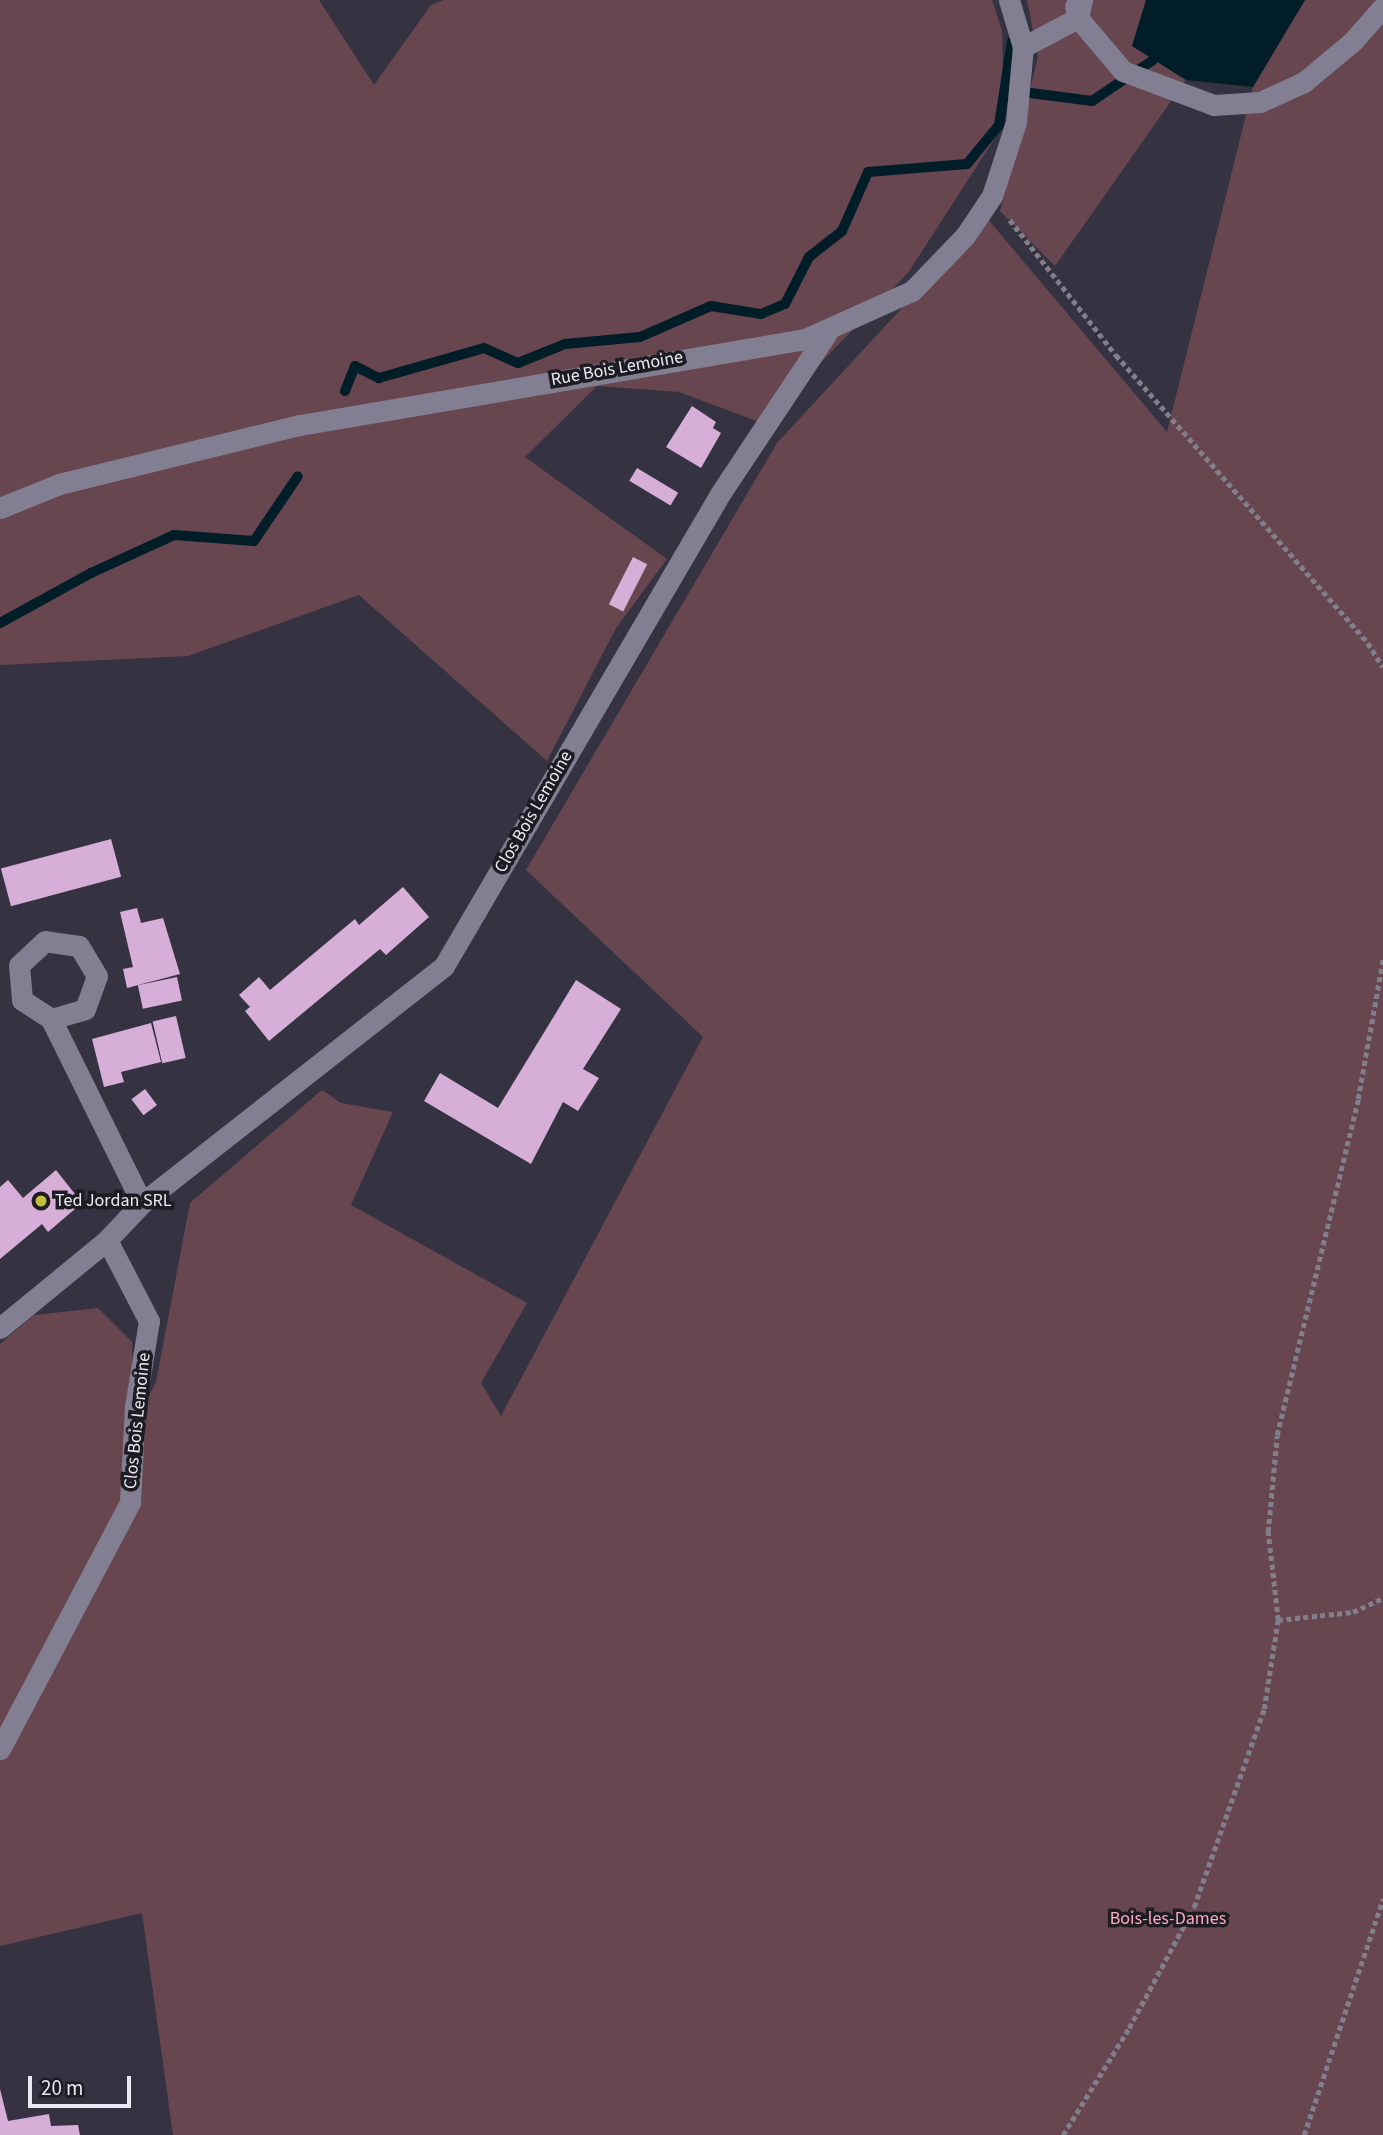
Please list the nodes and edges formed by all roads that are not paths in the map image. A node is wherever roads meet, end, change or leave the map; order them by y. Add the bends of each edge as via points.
1 (1009, 0) edge
2 (1078, 6) edge
3 (1383, 7) edge
4 (1023, 47) junction
5 (827, 333) junction
6 (0, 509) edge
7 (51, 1019) dead end
8 (142, 1203) junction
9 (107, 1240) junction
10 (0, 1328) edge
11 (0, 1749) edge

1 - 4 street, Rue Bois Lemoine
2 - 3 street via 1123,71 1214,104 1260,102 1304,82 1353,41
2 - 4 street
4 - 5 street, Rue Bois Lemoine via 1016,122 992,196 965,236 912,291
5 - 6 street, Rue Bois Lemoine via 300,425 59,484
5 - 8 street, Clos Bois Lemoine via 720,494 444,966
7 - 8 street
8 - 9 street, Clos Bois Lemoine
9 - 10 street, Clos Bois Lemoine
9 - 11 street, Clos Bois Lemoine via 149,1321 135,1407 130,1502

